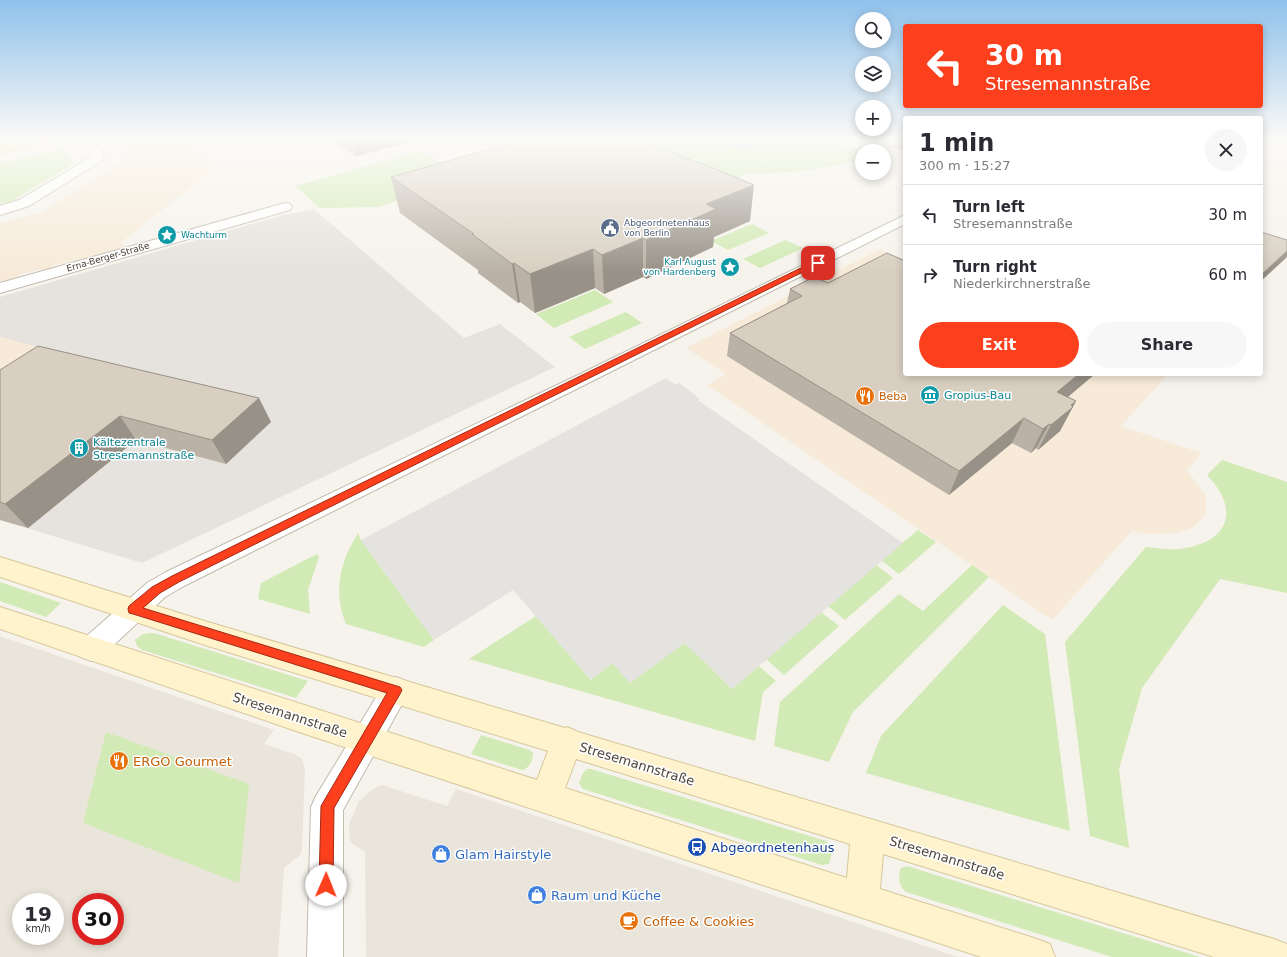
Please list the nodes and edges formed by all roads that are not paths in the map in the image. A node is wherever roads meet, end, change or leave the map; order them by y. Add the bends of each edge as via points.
1 (57, 183) edge
2 (285, 207) dead end
3 (0, 211) edge
4 (903, 219) edge
5 (0, 288) edge
6 (0, 567) edge
7 (133, 609) junction
8 (0, 618) edge
9 (91, 649) junction
10 (396, 690) junction
11 (367, 740) junction
12 (567, 742) junction
13 (546, 798) junction
14 (868, 834) junction
15 (862, 900) junction
16 (324, 957) edge
17 (1037, 957) edge
18 (1274, 957) edge

1 - 3 street via 24,203
2 - 5 street, Erna-Berger-Straße
4 - 7 street via 175,579 156,590
6 - 7 main road, Stresemannstraße
7 - 9 street
7 - 10 main road, Stresemannstraße
8 - 9 main road, Stresemannstraße
9 - 11 main road, Stresemannstraße
10 - 11 street
10 - 12 main road, Stresemannstraße
11 - 13 main road, Stresemannstraße
11 - 16 street via 327,806
12 - 13 main road
12 - 14 main road, Stresemannstraße
13 - 15 main road, Stresemannstraße
14 - 15 main road
14 - 18 main road, Stresemannstraße
15 - 17 main road, Stresemannstraße

